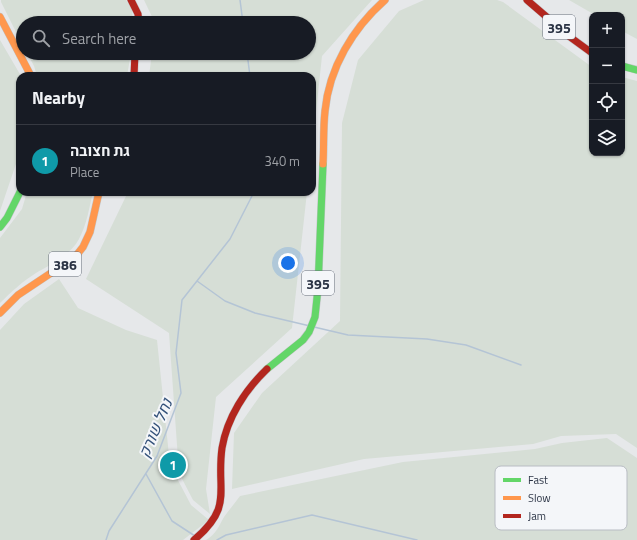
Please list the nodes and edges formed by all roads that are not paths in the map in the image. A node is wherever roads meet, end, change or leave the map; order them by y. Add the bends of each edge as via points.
1 (131, 0) edge
2 (385, 0) edge
3 (527, 0) edge
4 (138, 16) edge
5 (0, 17) edge
6 (16, 47) edge
7 (589, 51) edge
8 (23, 60) edge
9 (135, 60) edge
10 (625, 67) edge
11 (637, 70) edge
12 (29, 72) edge
13 (134, 72) edge
14 (18, 196) edge
15 (98, 196) edge
16 (0, 227) edge
17 (0, 313) edge
18 (194, 540) edge

1 - 4 main road
2 - 18 main road, 395 via 352,36 331,81 325,110 318,288 314,324 303,340 261,375 241,399 225,434 222,454 222,500 219,512 212,525
3 - 7 main road, 395
5 - 6 main road
8 - 12 main road
9 - 13 main road
10 - 11 main road
14 - 16 main road
15 - 17 main road, 386 via 90,232 83,247 69,261 18,295

